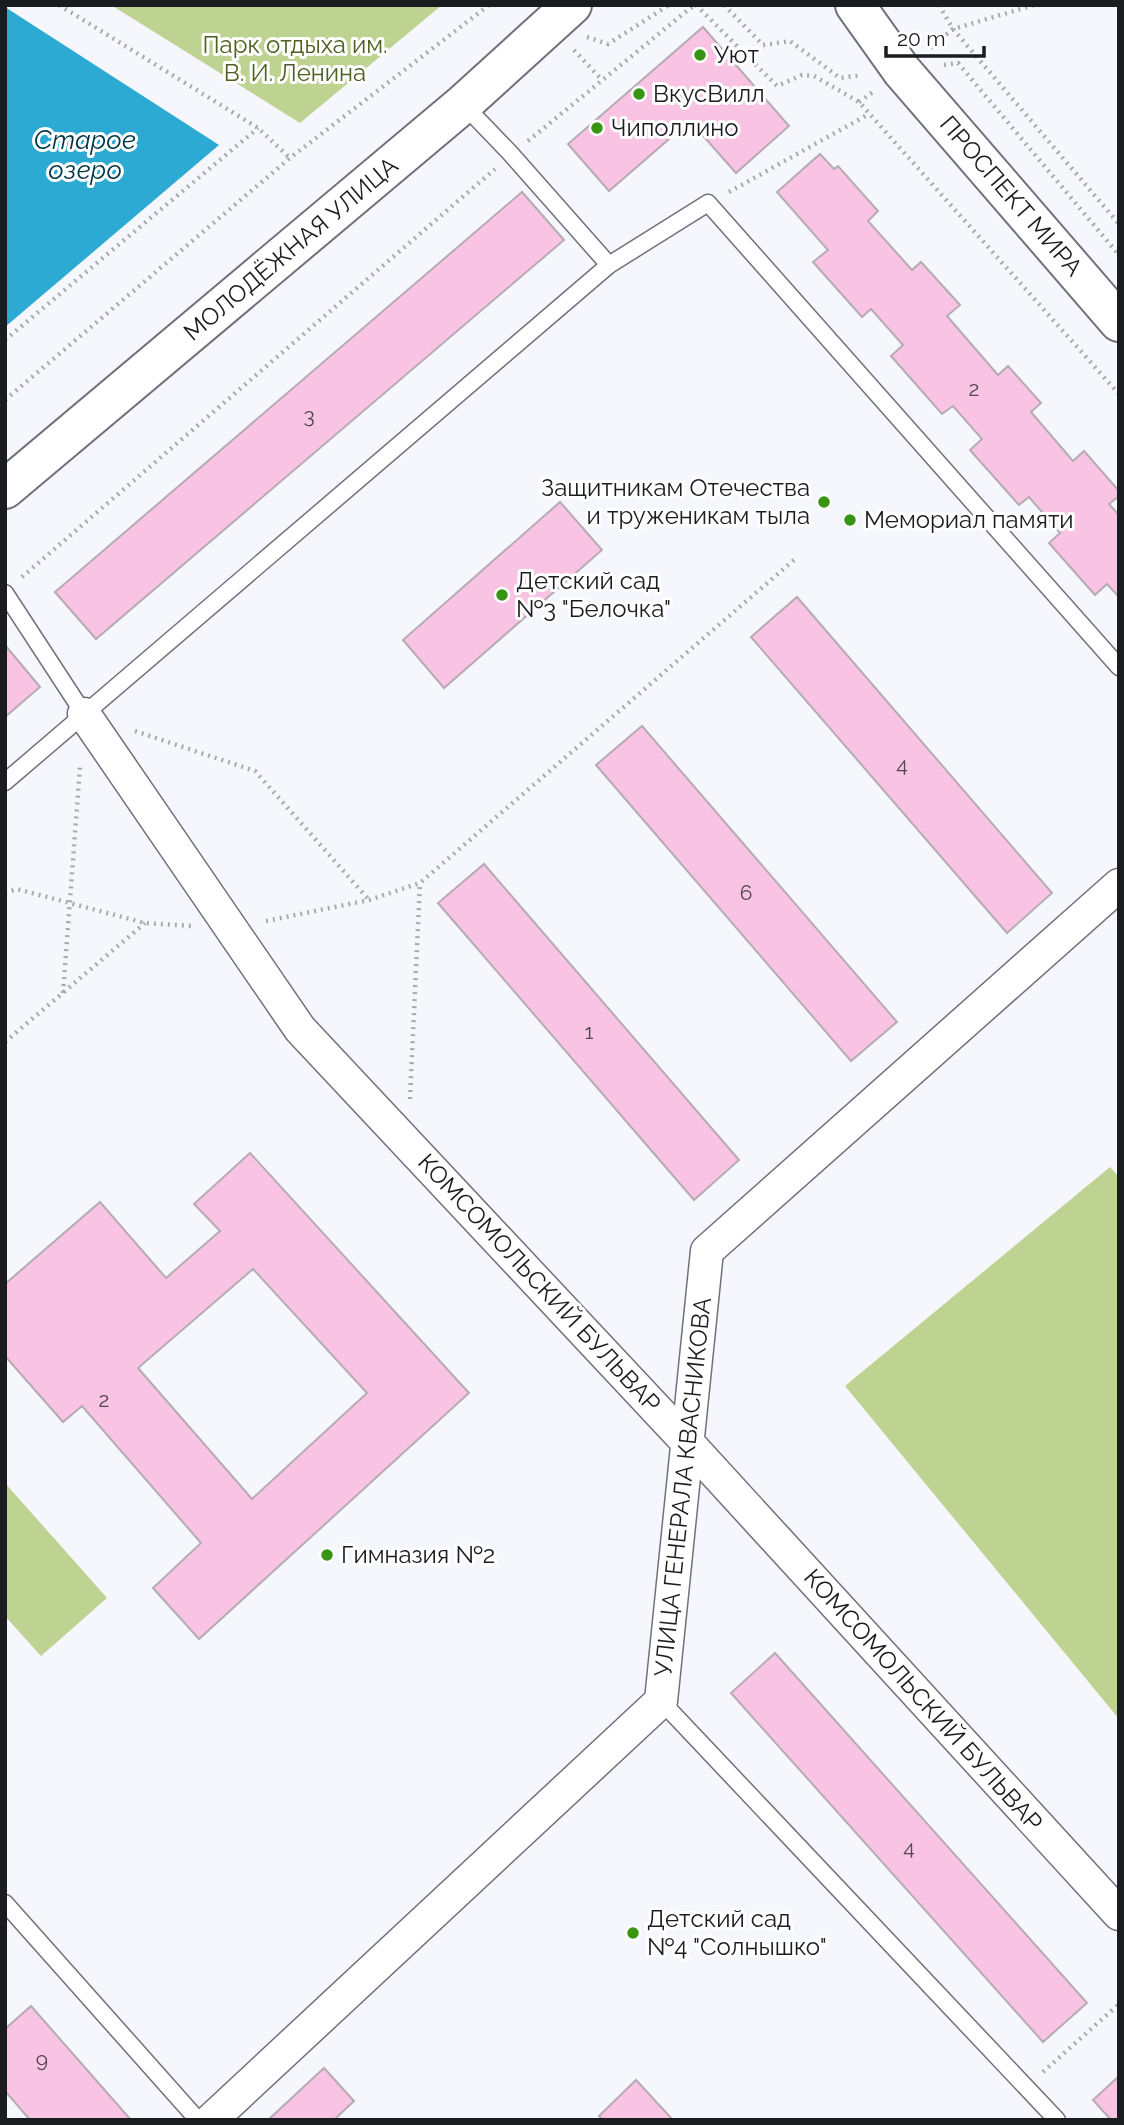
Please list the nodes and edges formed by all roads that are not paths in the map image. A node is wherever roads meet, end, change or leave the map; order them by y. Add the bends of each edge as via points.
1 (572, 5) edge
2 (855, 5) edge
3 (887, 5) edge
4 (902, 71) junction
5 (463, 104) junction
6 (609, 265) junction
7 (1119, 322) edge
8 (5, 489) edge
9 (10, 588) edge
10 (1119, 667) edge
11 (84, 714) junction
12 (5, 782) edge
13 (1119, 885) edge
14 (688, 1443) junction
15 (662, 1701) junction
16 (5, 1903) edge
17 (1119, 1914) edge
18 (198, 2120) edge
19 (211, 2120) edge
20 (1057, 2120) edge

1 - 5 street, МОЛОДЁЖНАЯ УЛИЦА
2 - 4 street, ПРОСПЕКТ МИРА
3 - 4 street, ПРОСПЕКТ МИРА
4 - 7 street, ПРОСПЕКТ МИРА
5 - 6 lane
5 - 8 street, МОЛОДЁЖНАЯ УЛИЦА
6 - 10 lane via 708,204
6 - 11 lane
9 - 11 lane
11 - 12 lane
11 - 14 street, КОМСОМОЛЬСКИЙ БУЛЬВАР via 300,1029
13 - 14 street, УЛИЦА ГЕНЕРАЛА КВАСНИКОВА via 707,1251
14 - 15 street, УЛИЦА ГЕНЕРАЛА КВАСНИКОВА
14 - 17 street, КОМСОМОЛЬСКИЙ БУЛЬВАР
15 - 19 street, УЛИЦА ГЕНЕРАЛА КВАСНИКОВА
15 - 20 lane
16 - 18 lane

